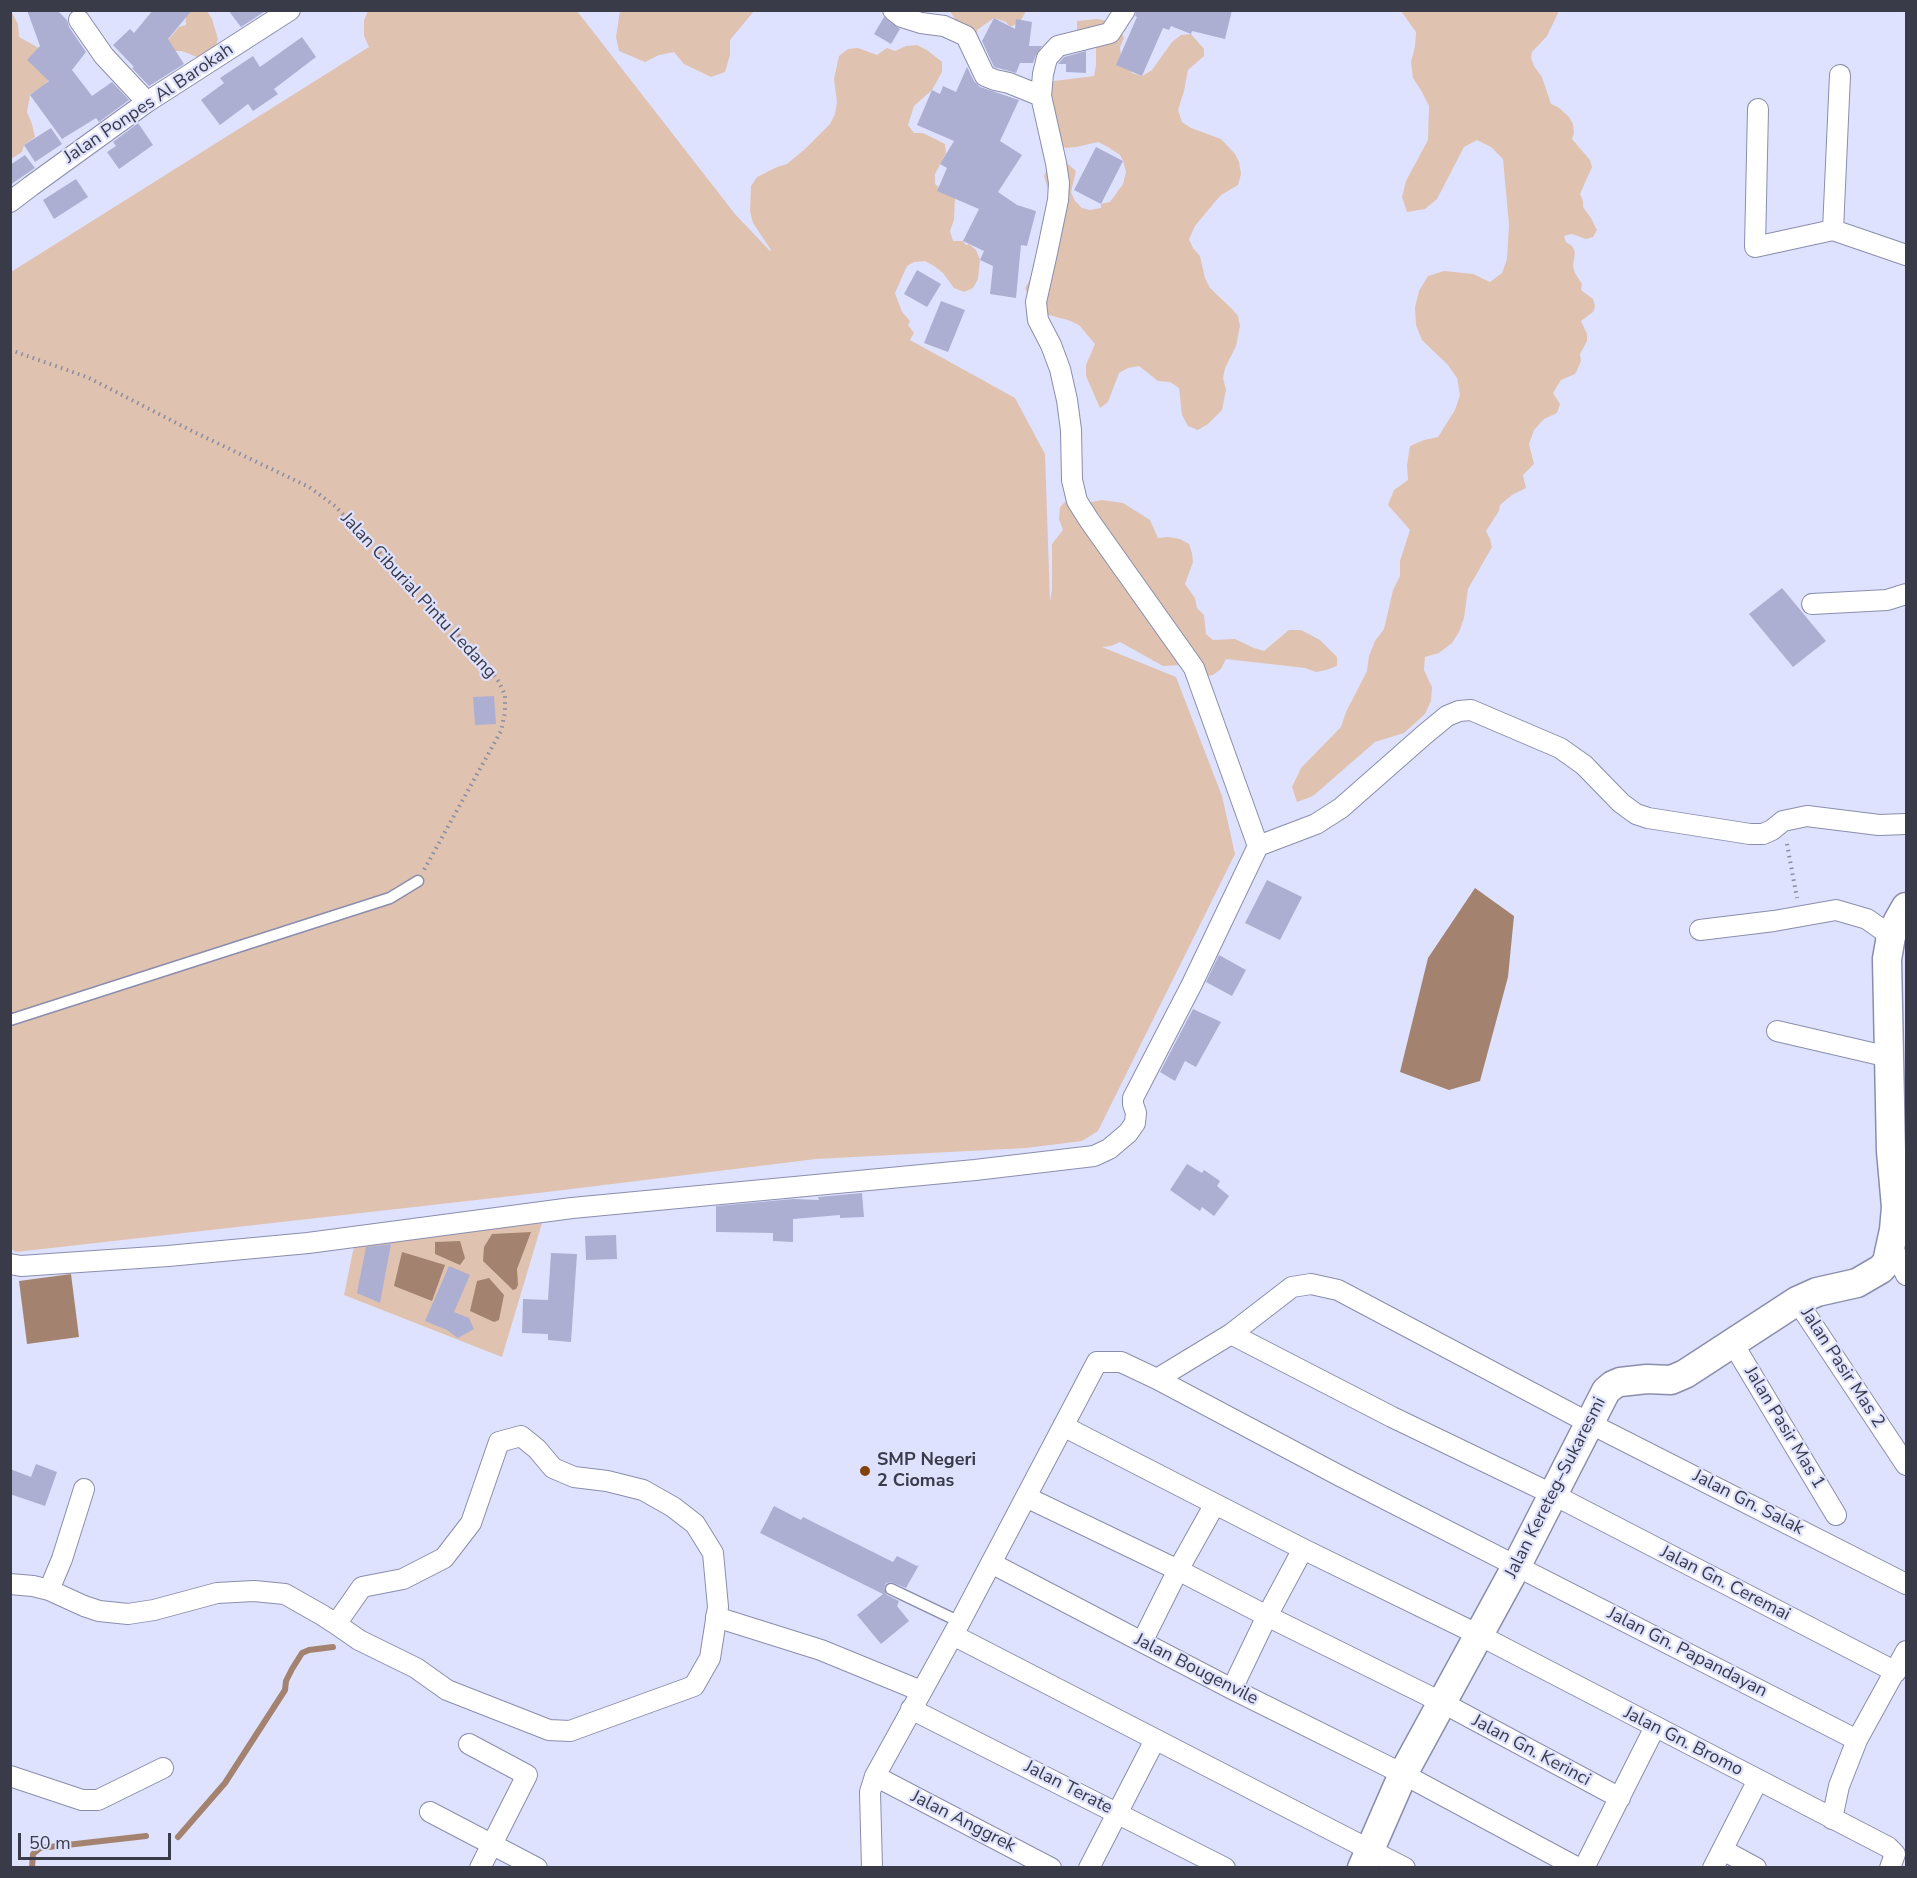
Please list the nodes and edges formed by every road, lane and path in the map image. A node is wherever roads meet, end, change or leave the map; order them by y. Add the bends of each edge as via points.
1 (290, 10) edge
2 (893, 10) edge
3 (1125, 10) edge
4 (79, 20) dead end
5 (1840, 75) dead end
6 (1041, 96) junction
7 (147, 102) junction
8 (1758, 109) dead end
9 (10, 202) edge
10 (1833, 230) junction
11 (1906, 255) edge
12 (10, 350) edge
13 (1906, 594) edge
14 (1812, 604) dead end
15 (1783, 821) junction
16 (1906, 824) edge
17 (1258, 846) junction
18 (418, 882) joint
19 (1906, 907) edge
20 (1800, 916) junction
21 (1700, 930) dead end
22 (1891, 936) junction
23 (10, 1020) edge
24 (1777, 1031) dead end
25 (1889, 1057) junction
26 (1901, 1260) edge
27 (10, 1264) edge
28 (1797, 1301) junction
29 (1231, 1334) junction
30 (1732, 1342) junction
31 (1156, 1379) junction
32 (1589, 1422) junction
33 (1063, 1426) junction
34 (1906, 1465) edge
35 (84, 1489) dead end
36 (1554, 1495) junction
37 (1026, 1497) junction
38 (1215, 1504) junction
39 (1836, 1515) dead end
40 (1303, 1549) junction
41 (991, 1563) junction
42 (1517, 1565) junction
43 (1179, 1570) junction
44 (10, 1584) edge
45 (1906, 1584) edge
46 (891, 1589) dead end
47 (49, 1590) junction
48 (1267, 1616) junction
49 (716, 1617) junction
50 (336, 1624) junction
51 (956, 1629) junction
52 (1479, 1635) junction
53 (1142, 1642) junction
54 (1906, 1651) edge
55 (1901, 1675) edge
56 (1232, 1689) junction
57 (921, 1691) junction
58 (1443, 1703) junction
59 (911, 1709) junction
60 (1655, 1727) junction
61 (1877, 1732) dead end
62 (1155, 1740) junction
63 (1857, 1740) junction
64 (469, 1744) dead end
65 (162, 1768) dead end
66 (1403, 1774) junction
67 (10, 1776) edge
68 (875, 1776) junction
69 (1758, 1780) junction
70 (1620, 1798) junction
71 (430, 1812) dead end
72 (1117, 1813) junction
73 (1832, 1819) junction
74 (491, 1843) junction
75 (1723, 1850) junction
76 (1366, 1858) edge
77 (874, 1867) edge
78 (480, 1868) edge
79 (537, 1868) edge
80 (1051, 1868) edge
81 (1089, 1868) edge
82 (1225, 1868) edge
83 (1405, 1868) edge
84 (1578, 1868) edge
85 (1584, 1868) edge
86 (1713, 1868) edge
87 (1756, 1868) edge
88 (1890, 1868) edge

1 - 7 street, Jalan Ponpes Al Barokah
2 - 6 street via 902,17 944,26 966,36 985,76
3 - 6 street via 1110,33 1053,50 1047,58
4 - 7 street via 104,56
5 - 10 street
6 - 17 street via 1059,183 1036,302 1038,320 1060,369 1067,400 1077,501 1194,668
7 - 9 street, Jalan Ponpes Al Barokah
8 - 10 street via 1755,247
10 - 11 street
12 - 18 path, Jalan Ciburial Pintu Ledang via 87,376 309,487 334,506 492,672 505,695 501,731
13 - 14 street via 1887,600
15 - 16 street via 1807,816 1879,825
15 - 17 street via 1763,834 1750,834 1636,814 1560,748 1471,710 1447,716 1341,808 1316,824
15 - 20 path
17 - 27 street via 1133,1098 1135,1124 1109,1149 1094,1156 572,1208 308,1243 168,1256
18 - 23 lane via 390,898
19 - 22 street, Jalan Kereteg–Sukaresmi
20 - 21 street
20 - 22 street via 1836,910 1867,919
22 - 25 street, Jalan Kereteg–Sukaresmi via 1887,959
24 - 25 street
25 - 26 street, Jalan Kereteg–Sukaresmi via 1891,1151
26 - 28 street, Jalan Kereteg–Sukaresmi via 1887,1262 1857,1283
28 - 30 street, Jalan Kereteg–Sukaresmi
28 - 34 street, Jalan Pasir Mas 2
29 - 31 street, Jalan Gn. Salak
29 - 32 street, Jalan Gn. Salak via 1292,1287 1311,1284 1338,1290
29 - 36 street, Jalan Gn. Ceremai
30 - 32 street, Jalan Kereteg–Sukaresmi via 1671,1380 1613,1385
30 - 39 street, Jalan Pasir Mas 1
31 - 33 street, Jalan Gn. Papandayan via 1121,1362 1097,1362
31 - 42 street, Jalan Gn. Papandayan
32 - 36 street, Jalan Kereteg–Sukaresmi
32 - 45 street, Jalan Gn. Salak
33 - 37 street
33 - 38 street, Jalan Gn. Bromo
35 - 47 street
36 - 42 street, Jalan Kereteg–Sukaresmi
36 - 55 street, Jalan Gn. Ceremai
37 - 41 street
37 - 43 street, Jalan Gn. Kerinci
38 - 40 street, Jalan Gn. Bromo
38 - 43 street
40 - 48 street
40 - 52 street, Jalan Gn. Bromo
41 - 51 street
41 - 53 street, Jalan Bougenvile
42 - 52 street, Jalan Kereteg–Sukaresmi
42 - 63 street, Jalan Gn. Papandayan
43 - 48 street, Jalan Gn. Kerinci
43 - 53 street
44 - 47 street
46 - 51 lane
47 - 50 street via 99,1611 128,1614 217,1593 285,1594
48 - 56 street
48 - 58 street, Jalan Gn. Kerinci
49 - 50 street via 710,1658 694,1686 570,1731 549,1730 447,1690 416,1668
49 - 50 street via 713,1553 695,1524 643,1490 574,1477 553,1468 521,1436 499,1442 471,1523 444,1558 403,1579 362,1587
49 - 57 street via 821,1650
51 - 57 street
51 - 62 street
52 - 58 street, Jalan Kereteg–Sukaresmi
52 - 60 street, Jalan Gn. Bromo
53 - 56 street, Jalan Bougenvile
54 - 55 street
55 - 61 street
55 - 63 street
56 - 66 street, Jalan Bougenvile
57 - 59 street
58 - 66 street, Jalan Kereteg–Sukaresmi
58 - 70 street, Jalan Gn. Kerinci
59 - 68 street
59 - 72 street, Jalan Terate
60 - 69 street, Jalan Gn. Bromo
60 - 70 street
62 - 72 street
62 - 76 street
63 - 73 street via 1839,1786
64 - 74 street via 527,1775
65 - 67 street via 98,1800 82,1800
66 - 76 street, Jalan Kereteg–Sukaresmi
66 - 84 street, Jalan Bougenvile
68 - 77 street via 870,1792
68 - 80 street, Jalan Anggrek
69 - 73 street, Jalan Gn. Bromo
69 - 75 street
70 - 85 street
71 - 74 street
72 - 81 street
72 - 82 street, Jalan Terate
73 - 88 street, Jalan Gn. Bromo via 1894,1851
74 - 78 street
74 - 79 street
75 - 86 street
75 - 87 street
76 - 83 street

